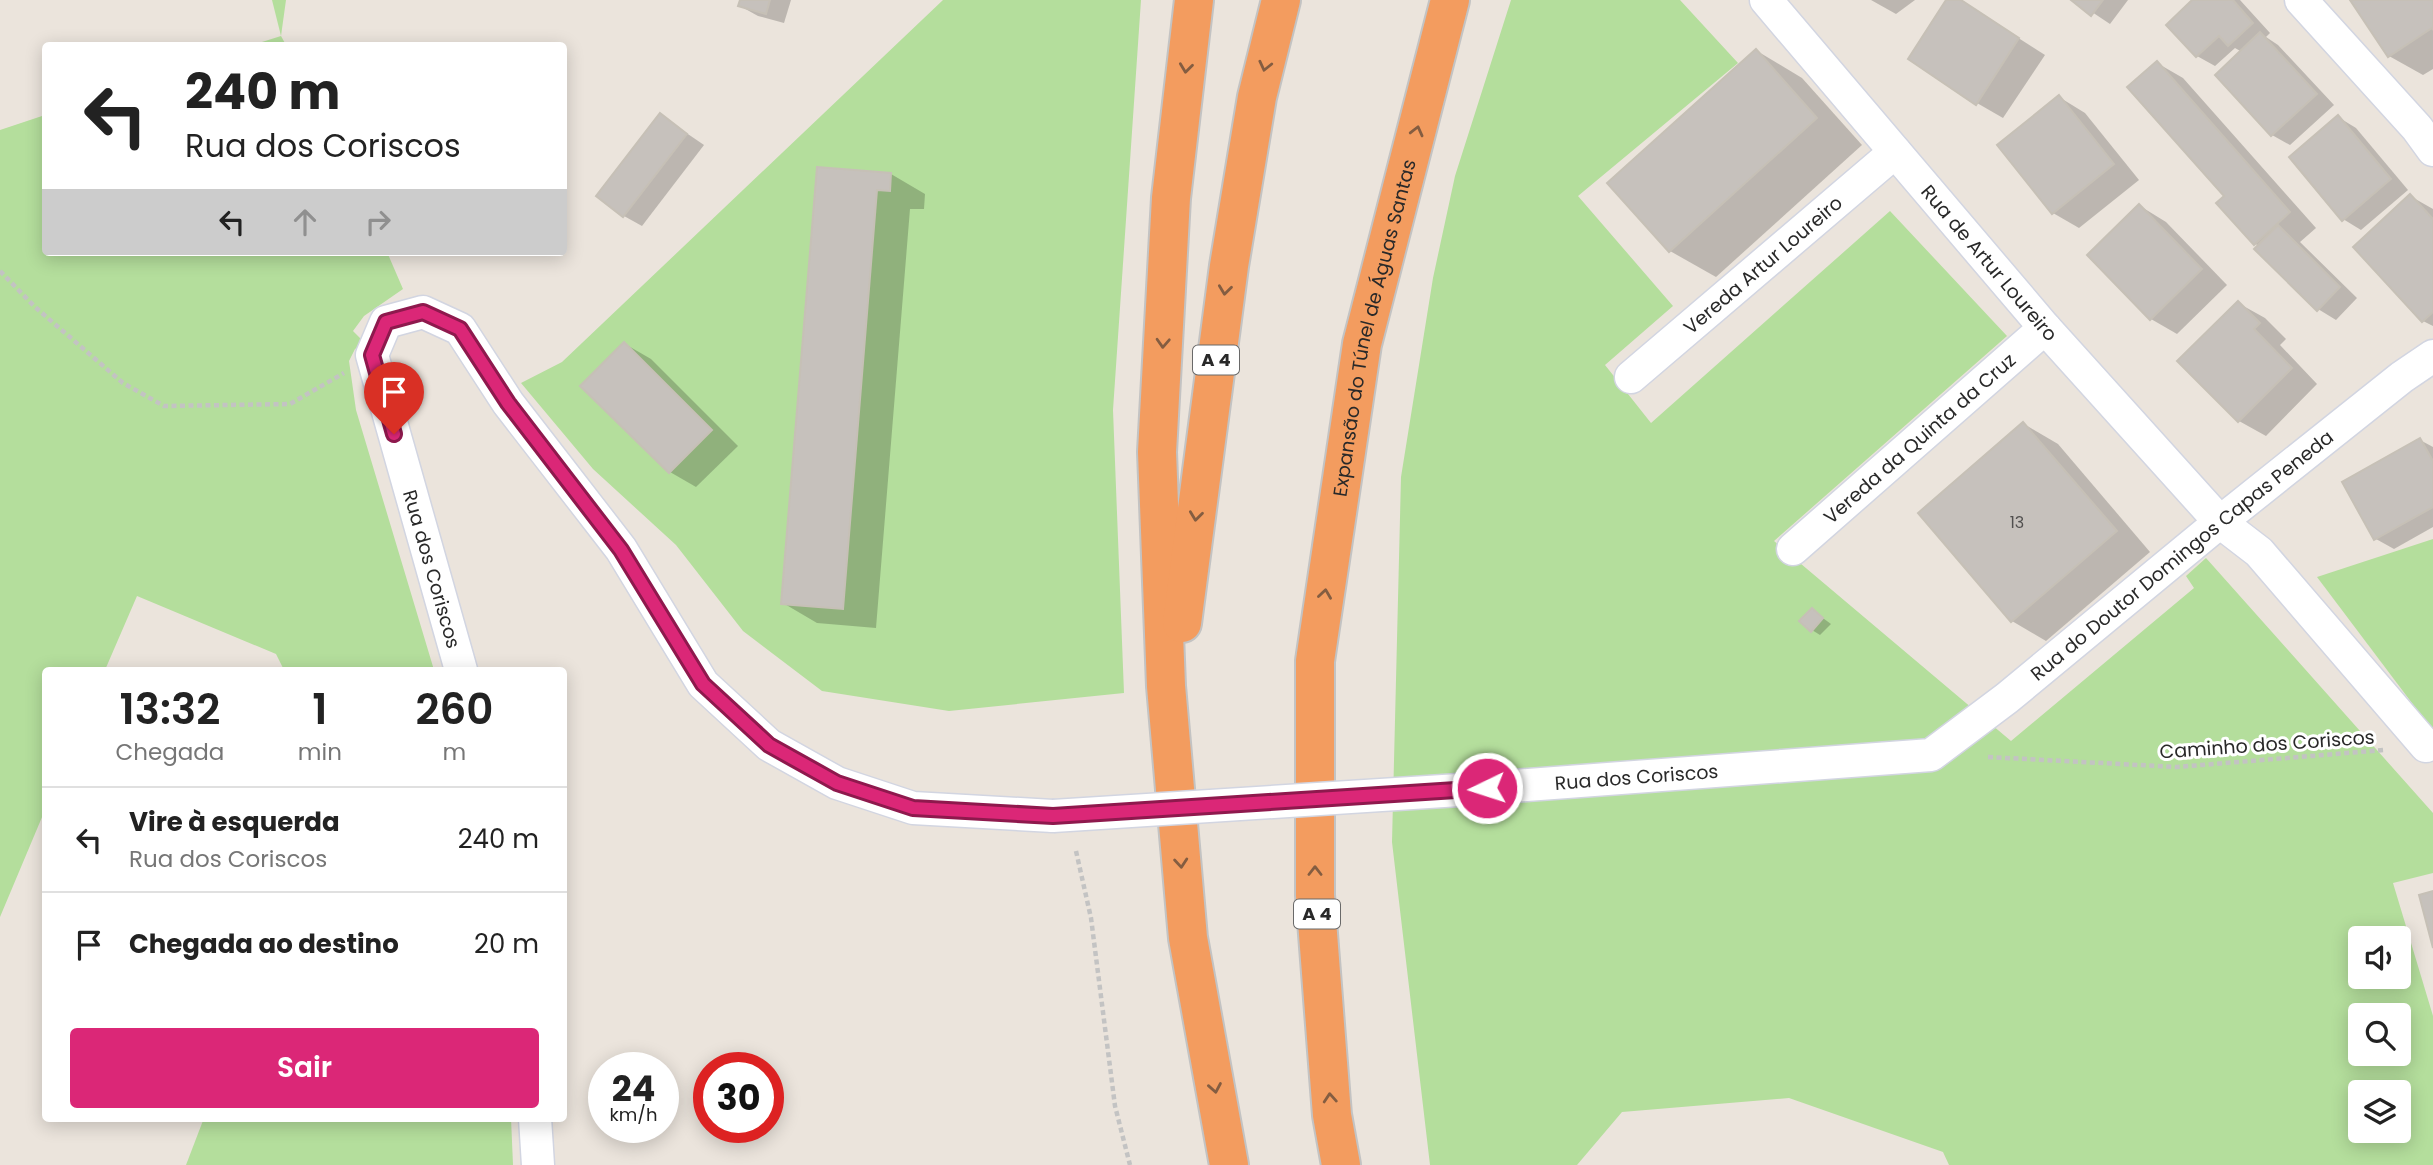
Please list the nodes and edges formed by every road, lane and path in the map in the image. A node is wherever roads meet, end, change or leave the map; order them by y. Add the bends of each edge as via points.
1 (1194, 0) edge
2 (1280, 0) edge
3 (1450, 0) edge
4 (1766, 0) edge
5 (2301, 0) edge
6 (2428, 132) edge
7 (1895, 152) junction
8 (0, 271) edge
9 (2045, 328) junction
10 (372, 355) junction
11 (2433, 356) edge
12 (1631, 377) dead end
13 (2220, 522) junction
14 (1793, 548) dead end
15 (460, 667) edge
16 (1169, 722) junction
17 (2426, 746) joint
18 (1931, 755) junction
19 (1076, 851) dead end
20 (535, 1122) edge
21 (538, 1165) edge
22 (1130, 1165) edge
23 (1229, 1165) edge
24 (1340, 1165) edge

1 -> 16 highway, A 4 via 1171,198 1157,452
2 -> 16 highway, A 4 via 1257,97 1228,266
24 -> 3 highway, Expansão do Túnel de Águas Santas / A 4 via 1315,895 1315,661 1362,344
4 - 7 street, Rua de Artur Loureiro
5 - 6 street
7 - 9 street, Rua de Artur Loureiro
7 - 12 street, Vereda Artur Loureiro
8 - 10 path via 123,383 164,406 290,404
9 - 13 street, Rua de Artur Loureiro
9 - 14 street, Vereda da Quinta da Cruz
10 - 15 street, Rua dos Coriscos
10 - 18 street, Rua dos Coriscos, bridge via 386,322 423,312 460,329 508,403 621,550 703,684 769,745 837,783 913,808 1053,816
11 - 13 street, Rua do Doutor Domingos Capas Peneda
13 - 17 street, Rua de Artur Loureiro via 2259,552
13 - 18 street, Rua do Doutor Domingos Capas Peneda
16 -> 23 highway, A 4 via 1188,938
17 - 18 path, Caminho dos Coriscos via 2177,767
19 - 22 path via 1091,918 1115,1106
20 - 21 street

